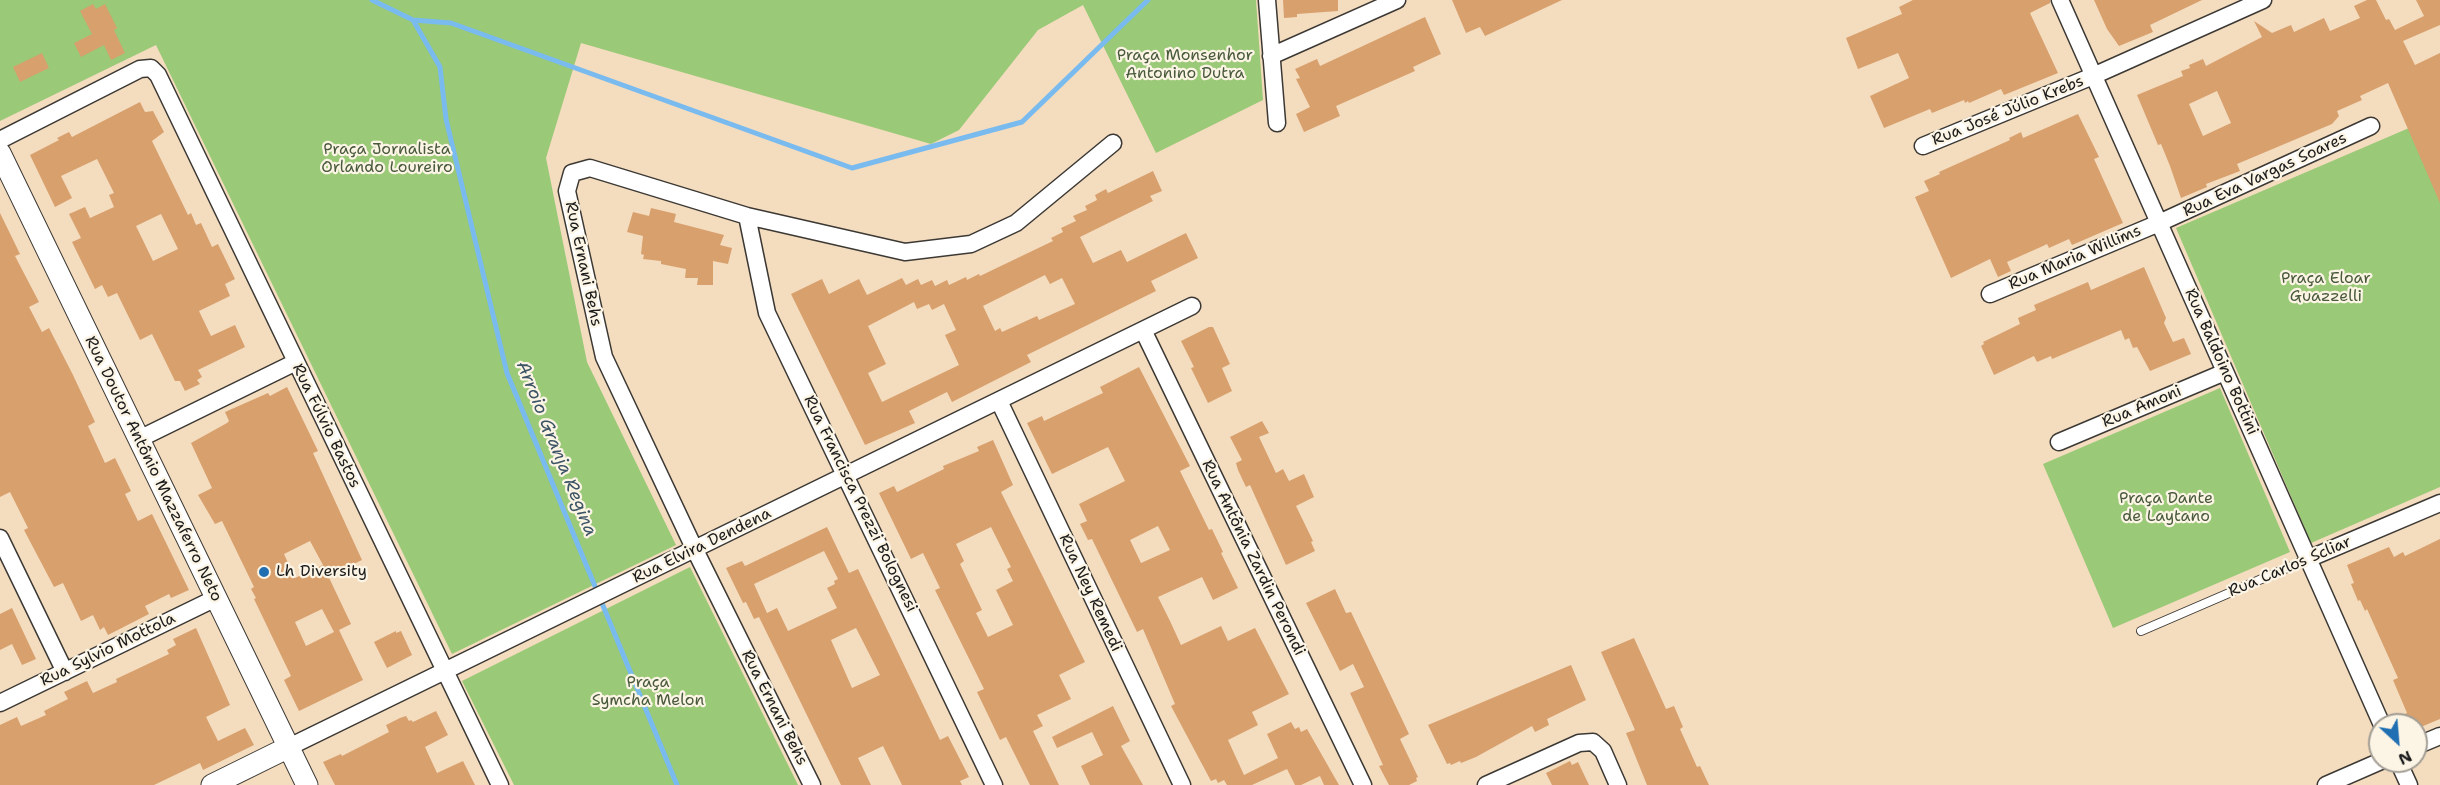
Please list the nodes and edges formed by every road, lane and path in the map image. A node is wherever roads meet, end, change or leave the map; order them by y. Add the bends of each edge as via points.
1 (1267, 0) edge
2 (1397, 0) edge
3 (2060, 0) edge
4 (2263, 0) edge
5 (1271, 56) junction
6 (2093, 76) junction
7 (1277, 123) dead end
8 (2371, 126) dead end
9 (0, 140) edge
10 (1113, 142) dead end
11 (1923, 146) dead end
12 (0, 153) edge
13 (747, 216) junction
14 (2159, 223) junction
15 (1990, 294) dead end
16 (1192, 306) dead end
17 (1143, 330) junction
18 (296, 363) junction
19 (2225, 372) junction
20 (999, 401) junction
21 (139, 438) junction
22 (2059, 442) dead end
23 (847, 476) junction
24 (2440, 502) edge
25 (0, 538) edge
26 (695, 550) junction
27 (2308, 559) junction
28 (216, 598) junction
29 (2141, 631) dead end
30 (445, 671) junction
31 (65, 672) junction
32 (0, 703) edge
33 (2377, 713) edge
34 (289, 747) junction
35 (2368, 767) edge
36 (212, 785) edge
37 (307, 785) edge
38 (500, 785) edge
39 (813, 785) edge
40 (994, 785) edge
41 (1182, 785) edge
42 (1364, 785) edge
43 (1486, 785) edge
44 (1618, 785) edge
45 (2326, 785) edge

1 - 5 street
2 - 5 street
3 - 6 street, Rua Baldoino Bottini
4 - 6 street, Rua José Júlio Krebs
5 - 7 street
6 - 11 street, Rua José Júlio Krebs
6 - 14 street, Rua Baldoino Bottini
8 - 14 street, Rua Eva Vargas Soares
9 - 18 street, Rua Fúlvio Bastos via 140,69 151,68 158,75
10 - 13 street, Rua Ernani Behs via 1017,223 972,244 905,252
12 - 21 street, Rua Doutor Antônio Mazzaferro Neto
13 - 23 street, Rua Francisca Prezzi Bolognesi via 767,313
13 - 26 street, Rua Ernani Behs via 590,168 572,172 567,191 604,357
14 - 15 street, Rua Maria Willims
14 - 19 street, Rua Baldoino Bottini
16 - 17 street, Rua Elvira Dendena
17 - 20 street, Rua Elvira Dendena
17 - 42 street, Rua Antônia Zardin Perondi
18 - 21 street
18 - 30 street, Rua Fúlvio Bastos
19 - 22 street, Rua Amoni
19 - 27 street, Rua Baldoino Bottini
20 - 23 street, Rua Elvira Dendena
20 - 41 street, Rua Ney Remedi
21 - 28 street, Rua Doutor Antônio Mazzaferro Neto
23 - 26 street, Rua Elvira Dendena
23 - 40 street, Rua Francisca Prezzi Bolognesi
24 - 27 street, Rua Carlos Scliar
25 - 31 street
26 - 30 street, Rua Elvira Dendena
26 - 39 street, Rua Ernani Behs
27 - 29 lane, Rua Carlos Scliar
27 - 33 street, Rua Baldoino Bottini
28 - 31 street, Rua Sylvio Mottola
28 - 34 street, Rua Doutor Antônio Mazzaferro Neto
30 - 34 street, Rua Elvira Dendena
30 - 38 street, Rua Fúlvio Bastos
31 - 32 street, Rua Sylvio Mottola
34 - 36 street, Rua Elvira Dendena
34 - 37 street, Rua Doutor Antônio Mazzaferro Neto
35 - 45 street
43 - 44 street via 1579,743 1593,742 1603,751

